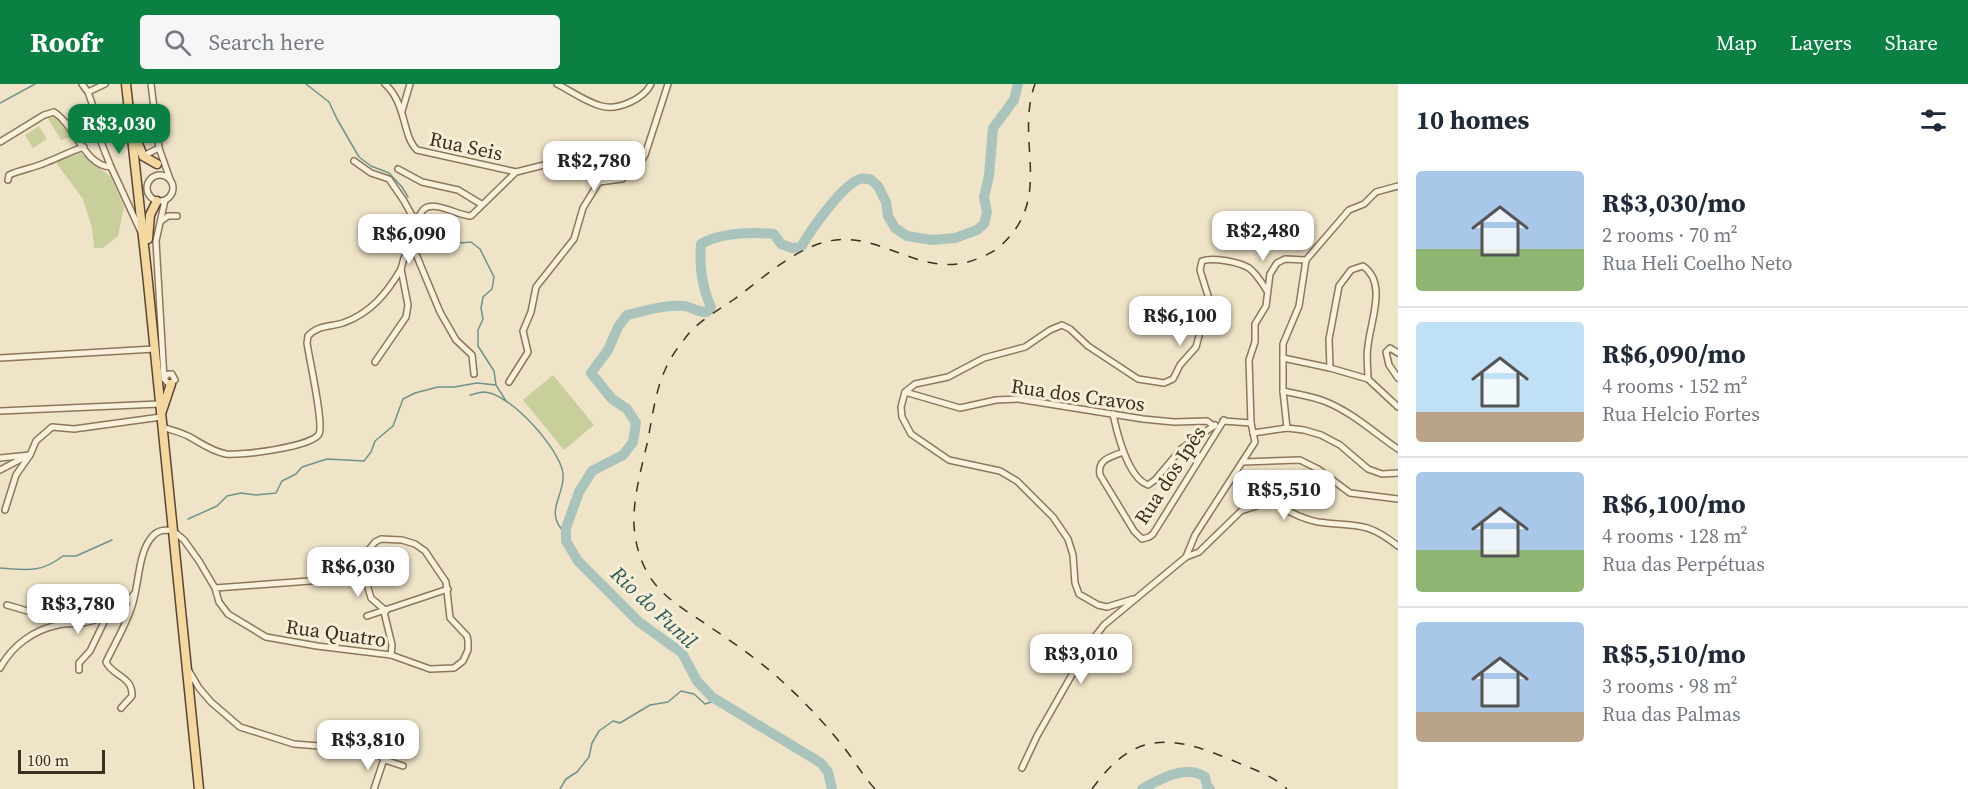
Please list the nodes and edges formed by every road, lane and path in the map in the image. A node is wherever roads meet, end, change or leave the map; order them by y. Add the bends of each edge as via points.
1 (82, 84) edge
2 (105, 84) edge
3 (126, 84) edge
4 (151, 84) edge
5 (385, 84) edge
6 (410, 84) edge
7 (557, 84) edge
8 (651, 84) edge
9 (668, 84) edge
10 (88, 92) junction
11 (129, 107) junction
12 (402, 111) junction
13 (0, 142) edge
14 (84, 147) junction
15 (159, 148) junction
16 (142, 156) junction
17 (354, 161) dead end
18 (157, 164) junction
19 (111, 167) junction
20 (398, 169) dead end
21 (571, 169) junction
22 (516, 172) junction
23 (155, 176) junction
24 (622, 178) dead end
25 (170, 179) junction
26 (8, 180) dead end
27 (599, 182) junction
28 (1398, 186) edge
29 (138, 191) junction
30 (159, 203) junction
31 (481, 204) junction
32 (177, 216) dead end
33 (415, 221) junction
34 (149, 222) junction
35 (160, 222) junction
36 (143, 236) junction
37 (413, 247) junction
38 (1306, 260) junction
39 (401, 269) junction
40 (147, 273) junction
41 (1267, 291) junction
42 (154, 349) junction
43 (1398, 353) edge
44 (0, 358) edge
45 (1283, 358) junction
46 (375, 362) dead end
47 (1330, 368) junction
48 (474, 374) dead end
49 (169, 378) joint
50 (1398, 378) edge
51 (1368, 379) junction
52 (509, 382) dead end
53 (1283, 391) junction
54 (905, 392) junction
55 (159, 404) junction
56 (1398, 407) edge
57 (0, 411) edge
58 (1113, 414) junction
59 (161, 415) junction
60 (1224, 420) junction
61 (1251, 423) junction
62 (1214, 426) junction
63 (162, 428) junction
64 (1287, 428) junction
65 (1253, 433) junction
66 (1398, 449) edge
67 (1123, 452) junction
68 (30, 455) junction
69 (0, 458) edge
70 (1243, 462) junction
71 (0, 470) edge
72 (1398, 473) edge
73 (1398, 499) edge
74 (5, 510) dead end
75 (172, 530) junction
76 (1398, 546) edge
77 (1186, 557) junction
78 (358, 564) junction
79 (215, 588) junction
80 (137, 589) junction
81 (448, 589) junction
82 (1133, 599) junction
83 (7, 606) dead end
84 (385, 612) junction
85 (108, 615) junction
86 (367, 616) dead end
87 (62, 624) junction
88 (391, 655) junction
89 (186, 667) junction
90 (0, 668) edge
91 (79, 670) dead end
92 (121, 708) dead end
93 (384, 759) junction
94 (403, 766) dead end
95 (1023, 768) dead end
96 (199, 789) edge
97 (374, 789) edge

1 - 10 street
2 - 10 street
3 - 11 main road
4 - 15 street
5 - 12 street
6 - 12 street
7 - 8 street via 603,107 631,102
9 - 21 street via 639,163 631,167 579,164
10 - 19 street
11 - 16 main road
11 - 29 main road
12 - 22 street, Rua Seis via 411,143 417,150
13 - 14 street via 53,112
14 - 19 street via 97,164
14 - 26 street via 15,172
15 - 16 street
15 - 18 street
15 - 25 street
16 - 18 main road
17 - 33 street via 389,179
18 - 23 street
19 - 36 street
20 - 31 street via 422,182 458,190
21 - 22 street via 548,164
21 - 27 street
22 - 31 street
23 - 25 street
23 - 30 street via 147,188
24 - 27 street
25 - 30 street via 173,193
27 - 52 street via 583,208 574,238 536,286 523,330 528,352
28 - 38 street via 1377,192 1364,204 1349,210
29 - 34 main road
29 - 36 main road
30 - 34 main road
30 - 35 street
30 - 35 street
31 - 33 street via 471,216 429,207
32 - 35 street
33 - 37 street
34 - 40 main road
35 - 49 street via 156,241 164,364
36 - 40 main road
37 - 39 street
37 - 48 street via 440,312 456,340 472,355
38 - 41 street via 1285,259 1277,263
38 - 45 street via 1299,306 1283,344
39 - 46 street via 407,313
39 - 63 street via 383,297 368,309 308,336 320,430 316,437 295,446 236,455 207,448 190,436
40 - 42 main road
41 - 54 street, Rua dos Cravos via 1245,266 1205,260 1200,266 1209,299 1198,317 1196,347 1173,379 1164,383 1132,375 1062,325 1025,347 984,358 948,377 915,384
41 - 61 street via 1265,310 1255,324 1249,360
42 - 44 street
42 - 55 main road
43 - 50 street via 1390,348 1386,352
45 - 47 street
45 - 53 street
47 - 51 street
47 - 51 street via 1329,339 1339,286 1351,270 1363,266 1372,277 1376,292 1368,346
49 - 59 main road
51 - 56 street
53 - 64 street
53 - 66 street via 1322,400 1364,423
54 - 58 street, Rua dos Cravos via 960,408 1018,399
54 - 82 street via 902,417 916,438 949,460 1010,476 1053,517 1072,549 1074,583 1082,596 1107,607
55 - 57 street
55 - 59 main road
58 - 62 street, Rua dos Cravos via 1174,422 1207,421
58 - 67 street
59 - 63 main road
59 - 68 street via 74,429 52,428 36,441
60 - 61 street
60 - 62 street
60 - 67 street, Rua dos Ipês via 1153,534 1146,539 1134,531 1100,475 1103,461
61 - 65 street
62 - 67 street via 1180,449 1148,485 1138,478
63 - 75 main road
64 - 65 street
64 - 72 street via 1321,435 1368,469 1382,474
65 - 70 street via 1255,442
68 - 69 street
68 - 71 street
68 - 74 street via 16,475
70 - 73 street via 1300,460 1350,493
70 - 77 street via 1195,535
75 - 79 street, Rua Quatro via 184,540
75 - 80 street via 159,531 152,537 145,549
75 - 89 main road
76 - 77 street via 1375,530 1310,520 1271,501 1241,511 1199,552
77 - 82 street
78 - 79 street via 343,577 324,581
78 - 81 street via 375,542 410,541 425,552
78 - 84 street via 370,596
79 - 88 street, Rua Quatro via 228,614 272,639
80 - 85 street via 128,602
80 - 92 street via 106,662 132,688 132,696
81 - 84 street
81 - 88 street, Rua Quatro via 450,618 468,641 461,664 450,669 430,669
82 - 95 street via 1090,643
83 - 87 street
84 - 86 street
84 - 88 street
85 - 87 street
85 - 91 street via 90,651 79,663
87 - 90 street via 24,640
89 - 93 street via 211,702 240,727 294,744 370,750
89 - 96 main road
93 - 94 street
93 - 97 street

